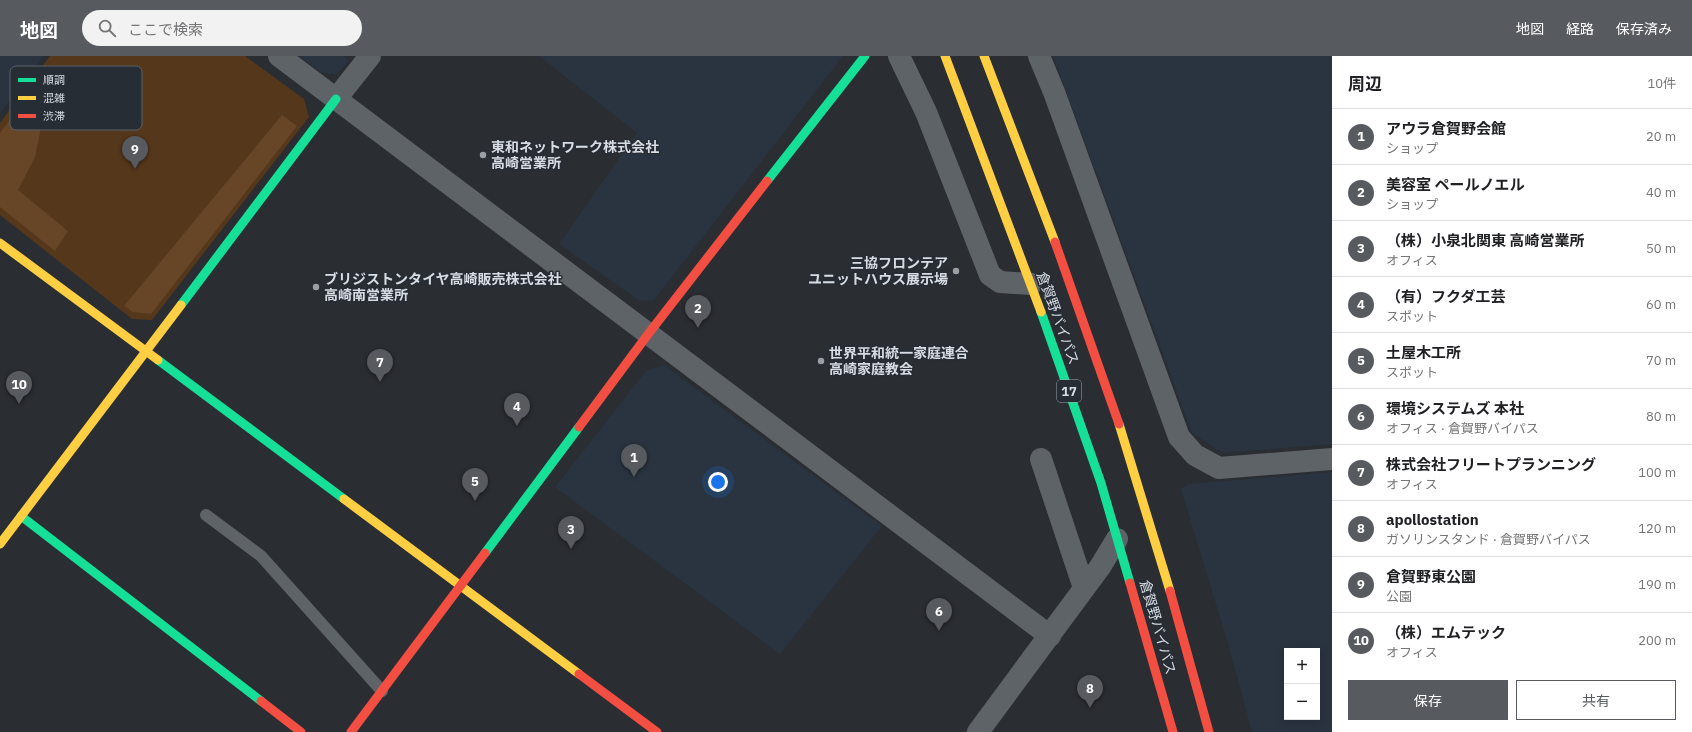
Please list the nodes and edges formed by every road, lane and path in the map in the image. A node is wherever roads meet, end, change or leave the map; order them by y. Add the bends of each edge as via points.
1 (279, 56) edge
2 (370, 56) edge
3 (865, 56) edge
4 (899, 56) edge
5 (945, 56) edge
6 (984, 56) edge
7 (1038, 56) edge
8 (336, 99) junction
9 (0, 243) edge
10 (1031, 284) junction
11 (649, 333) junction
12 (146, 351) junction
13 (1042, 459) dead end
14 (1332, 459) edge
15 (206, 514) dead end
16 (21, 516) junction
17 (1117, 539) junction
18 (0, 544) edge
19 (460, 586) junction
20 (1084, 588) junction
21 (1050, 636) junction
22 (382, 690) junction
23 (301, 732) edge
24 (351, 732) edge
25 (657, 732) edge
26 (978, 732) edge
27 (1174, 732) edge
28 (1209, 732) edge

1 - 8 street
2 - 8 street
3 - 11 main road
4 - 10 street via 926,112 990,275 1000,282
5 - 10 main road, 倉賀野バイパス / 17
6 - 28 main road, 倉賀野バイパス / 17 via 1060,256 1135,473
7 - 14 street via 1054,92 1179,437 1195,456 1219,468
8 - 11 street
8 - 12 main road
9 - 12 main road
10 - 17 main road, 倉賀野バイパス / 17 via 1101,483
11 - 19 main road
11 - 21 street
12 - 16 main road
12 - 19 main road
13 - 20 street
15 - 22 lane via 261,556
16 - 18 main road
16 - 23 main road
17 - 20 street
17 - 27 main road, 倉賀野バイパス / 17
19 - 22 main road
19 - 25 main road
20 - 21 street
21 - 26 street
22 - 24 main road

